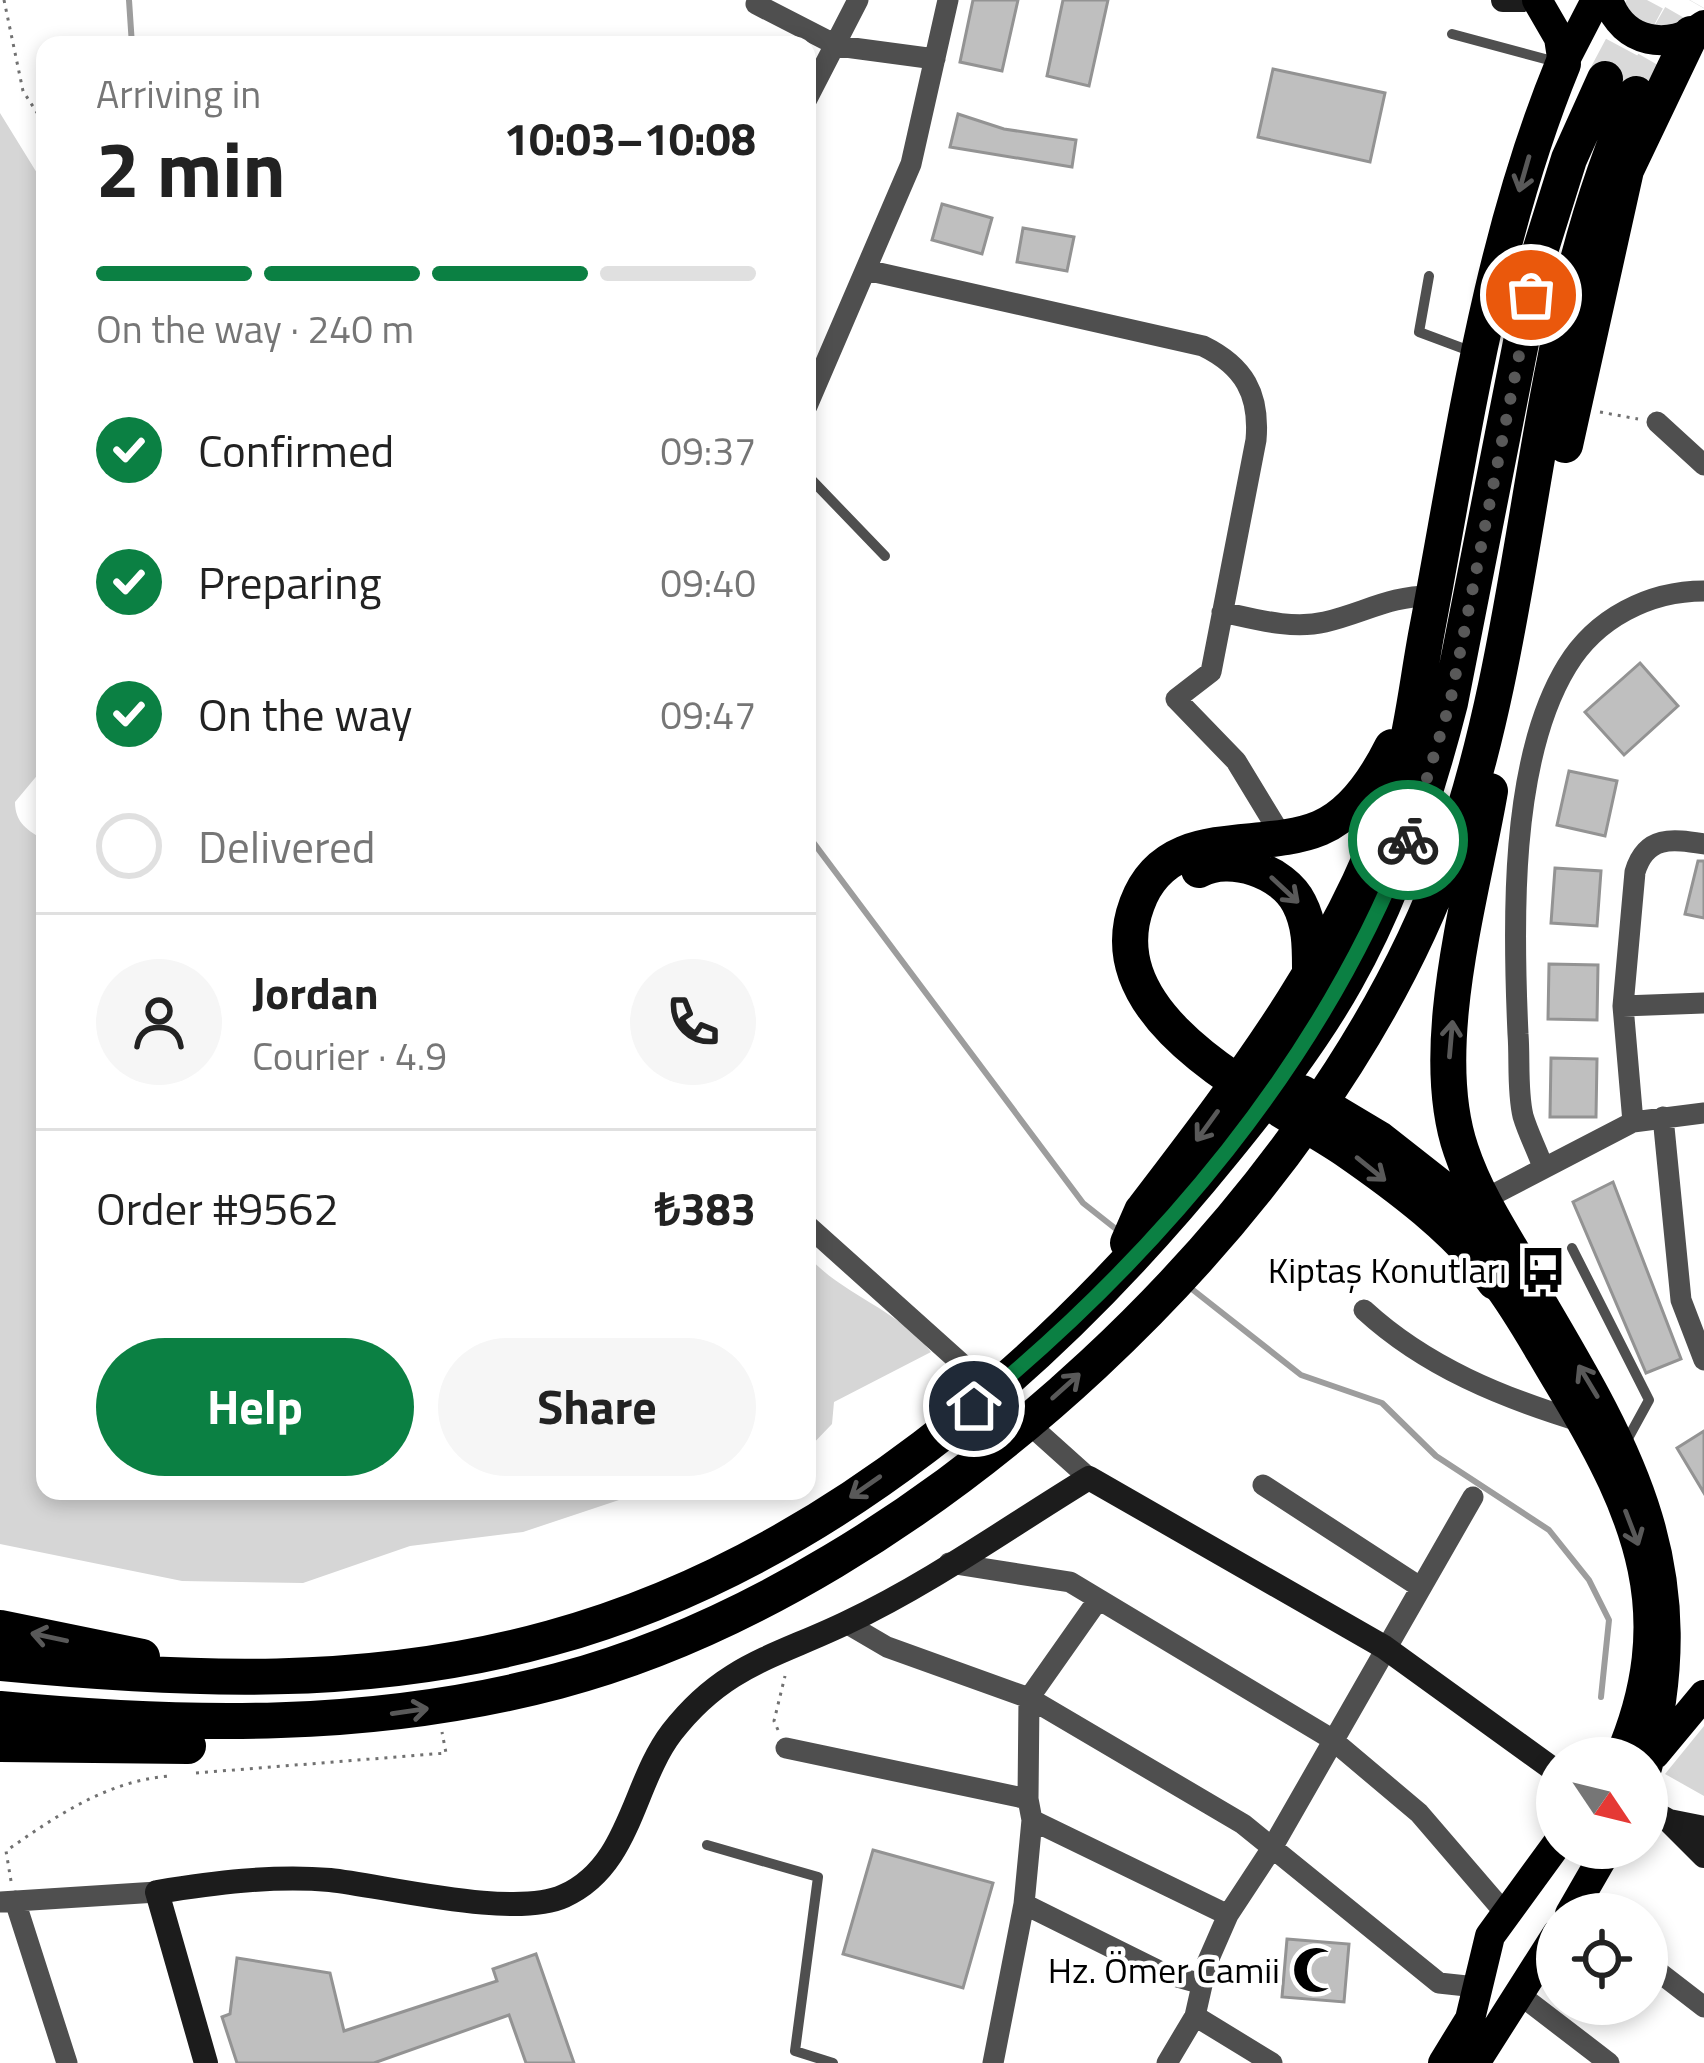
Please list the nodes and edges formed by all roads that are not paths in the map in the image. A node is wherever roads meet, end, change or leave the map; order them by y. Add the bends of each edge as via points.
1 (857, 0) edge
2 (948, 0) edge
3 (1503, 0) edge
4 (1523, 0) edge
5 (1538, 0) edge
6 (755, 2) edge
7 (1599, 6) edge
8 (1700, 33) edge
9 (1452, 34) dead end
10 (838, 46) junction
11 (935, 59) junction
12 (1563, 64) junction
13 (816, 84) edge
14 (866, 270) junction
15 (1429, 276) dead end
16 (1479, 353) junction
17 (816, 385) edge
18 (1657, 422) road end
19 (1701, 456) edge
20 (816, 484) edge
21 (885, 556) dead end
22 (1704, 591) edge
23 (1433, 596) junction
24 (1222, 612) junction
25 (1510, 613) junction
26 (1492, 704) junction
27 (1412, 706) junction
28 (1281, 835) junction
29 (1704, 844) edge
30 (1310, 968) junction
31 (1704, 1004) edge
32 (1623, 1006) junction
33 (1287, 1040) junction
34 (1704, 1113) edge
35 (1663, 1117) junction
36 (1634, 1122) junction
37 (1544, 1167) junction
38 (1490, 1215) junction
39 (816, 1233) edge
40 (1572, 1249) dead end
41 (1508, 1274) junction
42 (1364, 1310) dead end
43 (1704, 1360) edge
44 (1582, 1422) junction
45 (1625, 1444) junction
46 (1090, 1478) junction
47 (1263, 1485) dead end
48 (1473, 1496) dead end
49 (949, 1563) junction
50 (1420, 1586) junction
51 (1098, 1600) junction
52 (846, 1623) junction
53 (0, 1628) edge
54 (1384, 1647) junction
55 (0, 1663) edge
56 (1691, 1664) edge
57 (246, 1679) junction
58 (1704, 1695) edge
59 (1029, 1698) junction
60 (0, 1709) edge
61 (353, 1718) junction
62 (1628, 1737) edge
63 (1660, 1737) edge
64 (1330, 1738) junction
65 (1668, 1740) edge
66 (0, 1744) edge
67 (786, 1748) road end
68 (1536, 1757) edge
69 (1030, 1810) junction
70 (1668, 1818) edge
71 (1668, 1824) edge
72 (1704, 1828) edge
73 (707, 1845) dead end
74 (1272, 1848) junction
75 (1704, 1856) edge
76 (1537, 1869) edge
77 (157, 1892) junction
78 (8, 1902) edge
79 (1024, 1904) junction
80 (1504, 1913) junction
81 (1228, 1915) junction
82 (1536, 1967) edge
83 (1668, 1979) edge
84 (1202, 1984) junction
85 (1476, 1987) junction
86 (1519, 1994) junction
87 (1704, 2007) edge
88 (1195, 2016) junction
89 (67, 2063) edge
90 (206, 2063) edge
91 (833, 2063) edge
92 (993, 2063) edge
93 (1167, 2063) edge
94 (1272, 2063) edge
95 (1443, 2063) edge
96 (1475, 2063) edge
97 (1609, 2063) edge

1 - 10 street
2 - 11 street
3 - 4 street
5 - 12 main road
6 - 10 street
7 - 8 main road via 1654,41
7 - 12 main road
8 - 25 highway via 1626,170 1553,497
9 - 12 lane
10 - 11 street
10 - 13 street
11 - 14 street via 911,164
12 -> 16 highway via 1524,175
14 - 17 street
14 - 24 street via 1204,346 1232,361 1258,415
15 - 16 lane via 1419,332
16 - 23 highway
18 - 19 street
20 - 21 lane
22 - 37 street via 1672,591 1604,621 1566,667 1540,735 1516,860 1515,970 1522,1113
23 - 24 street via 1381,600 1322,623
23 - 27 highway
24 - 28 street via 1211,672 1176,699 1236,761
25 - 26 highway
25 - 33 highway via 1582,235 1620,86 1569,159 1537,261 1450,703 1386,896 1345,982
38 -> 26 highway via 1460,1149 1449,1070 1491,780
61 -> 26 highway via 579,1675 728,1618 884,1529 1066,1387 1170,1286 1337,1077 1402,964 1448,859
27 - 28 highway via 1369,787 1345,811 1320,828
27 - 30 highway via 1400,774 1376,839
28 -> 41 highway via 1213,842 1168,862 1145,887 1133,946 1144,993 1168,1028 1221,1074 1347,1150
29 - 32 street via 1663,840 1638,861
30 - 33 highway
38 -> 30 highway via 1205,1032 1155,960 1160,904 1179,881 1211,863 1264,872 1298,898
31 - 32 street
32 - 36 street
33 -> 57 highway via 1199,1182 1112,1281 982,1399 848,1499 748,1560 634,1611 518,1646 413,1668
34 - 35 street
35 - 36 street
35 - 43 street via 1681,1300
36 - 37 street
37 - 38 street
38 - 41 highway
39 - 46 street
40 - 45 lane via 1649,1400
41 - 44 main road
45 -> 41 main road
42 - 44 street via 1400,1343 1508,1400
44 -> 62 main road via 1636,1534 1648,1583 1651,1653
45 - 56 main road via 1666,1532
46 - 49 street
46 - 54 street
47 - 50 street
48 - 50 street
49 - 51 street via 1070,1582
49 - 52 street
50 - 54 street
51 - 59 street
51 - 64 street
52 - 59 street via 887,1647
52 - 77 street via 725,1676 670,1735 602,1871 562,1898 485,1902 329,1880 228,1881
57 -> 53 highway
54 - 64 street
54 - 68 street
55 - 57 highway
56 - 63 main road
58 - 65 main road
59 - 69 street
59 - 74 street
60 - 61 highway via 180,1723
61 - 66 highway via 267,1740
64 - 74 street
64 - 80 street via 1419,1813
67 - 69 street
69 - 79 street
69 - 81 street
70 - 72 street
71 - 75 street
73 - 91 lane via 818,1877 795,2051
74 - 81 street
74 - 85 street via 1439,1983
76 - 80 main road
77 - 78 street
77 - 90 street
78 - 89 street
79 - 84 street
79 - 92 street
80 - 85 main road
81 - 84 street
82 - 86 main road
83 - 87 street
84 - 88 street
85 - 86 main road
85 - 95 main road via 1470,2019
86 - 96 main road
86 - 97 street
88 - 93 street
88 - 94 street

